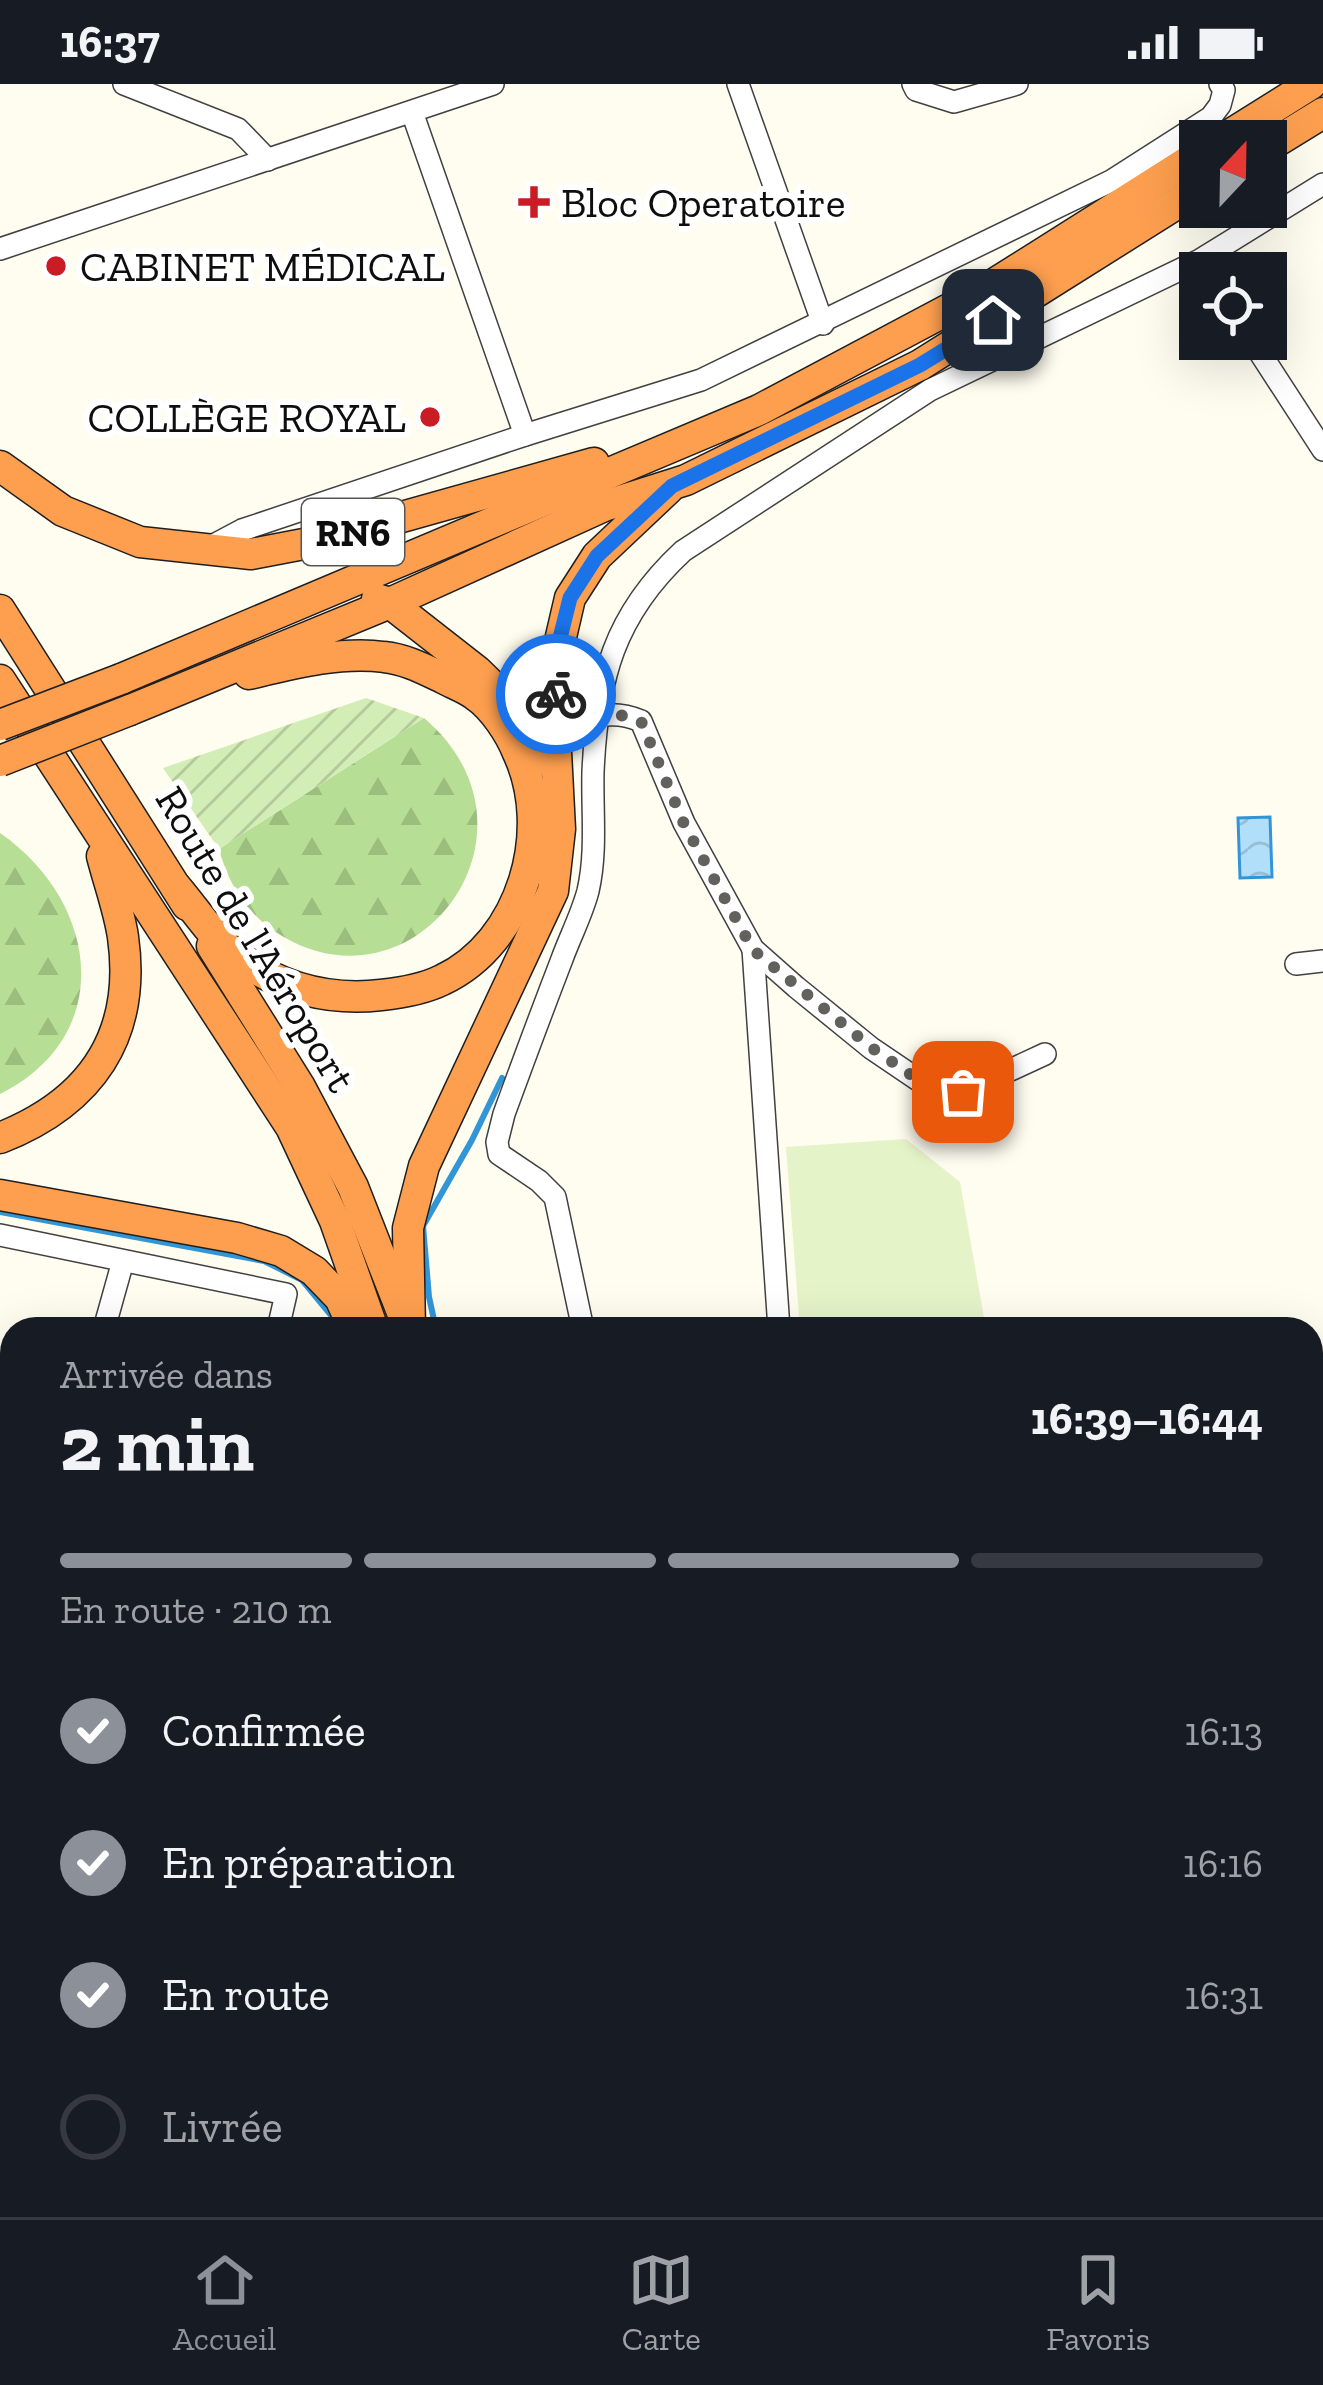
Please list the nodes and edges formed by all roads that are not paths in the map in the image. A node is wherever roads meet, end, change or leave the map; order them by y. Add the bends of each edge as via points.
1 (124, 84) edge
2 (493, 84) edge
3 (738, 84) edge
4 (914, 84) edge
5 (1017, 84) edge
6 (1220, 84) edge
7 (1311, 84) edge
8 (443, 93) edge
9 (412, 112) junction
10 (1323, 113) edge
11 (1254, 120) edge
12 (1287, 135) edge
13 (268, 160) junction
14 (1179, 167) edge
15 (1323, 184) edge
16 (1179, 202) edge
17 (0, 249) edge
18 (1226, 252) edge
19 (1179, 278) edge
20 (823, 324) junction
21 (1265, 360) edge
22 (715, 428) junction
23 (525, 434) junction
24 (1323, 450) edge
25 (0, 466) edge
26 (672, 486) junction
27 (201, 552) junction
28 (344, 587) junction
29 (390, 603) junction
30 (0, 610) edge
31 (0, 680) edge
32 (176, 692) junction
33 (601, 713) junction
34 (0, 725) edge
35 (555, 732) junction
36 (0, 761) edge
37 (556, 770) junction
38 (96, 833) junction
39 (176, 887) junction
40 (753, 950) junction
41 (1323, 961) edge
42 (1295, 964) dead end
43 (1045, 1054) dead end
44 (0, 1138) edge
45 (0, 1195) edge
46 (0, 1234) edge
47 (123, 1261) junction
48 (107, 1317) edge
49 (281, 1317) edge
50 (349, 1317) edge
51 (370, 1317) edge
52 (404, 1317) edge
53 (409, 1317) edge
54 (580, 1317) edge
55 (778, 1317) edge

1 - 13 street via 238,129
2 - 8 street
3 - 20 street
4 - 5 street via 954,102
6 - 20 street via 1211,117 1111,181
7 - 11 highway
8 - 9 street
9 - 13 street
9 - 23 street
10 - 12 highway
13 - 17 street
14 - 22 highway via 983,291
15 - 18 street
16 - 26 highway, RN6 via 920,365
19 - 33 street via 930,389 683,551 628,612
20 - 23 street via 701,380
21 - 24 street
22 - 27 highway, RN6 via 309,543 251,554
22 - 28 highway
23 - 27 street via 242,530
25 - 27 highway, RN6 via 63,511 140,542
26 - 29 highway, RN6 via 604,506
26 - 35 highway via 597,556 570,598 556,654
28 - 29 highway
28 - 34 highway, bridge
29 - 32 highway, RN6
29 - 37 highway via 523,716
30 - 39 highway, Route de l'Aéroport
31 - 38 highway, Route de l'Aéroport
32 - 36 highway, bridge
32 - 39 highway via 305,661 382,656 417,665 479,697 512,737 528,772 534,817 530,866 510,914 480,953 443,980 400,993 320,995 276,981 232,953
33 - 35 street
33 - 40 street via 641,721 684,824
33 - 54 street via 588,890 497,1142 500,1154 555,1197
35 - 37 highway
37 - 53 highway via 553,891 418,1186 408,1228
38 - 44 highway via 123,934 121,1025 93,1076 54,1113
38 - 51 highway, Route de l'Aéroport via 291,1127
39 - 52 highway, Route de l'Aéroport via 353,1187
40 - 43 street via 936,1092 963,1092
40 - 55 street
41 - 42 street
45 - 50 highway via 281,1252 314,1271
46 - 47 street
47 - 48 street
47 - 49 street via 286,1294

